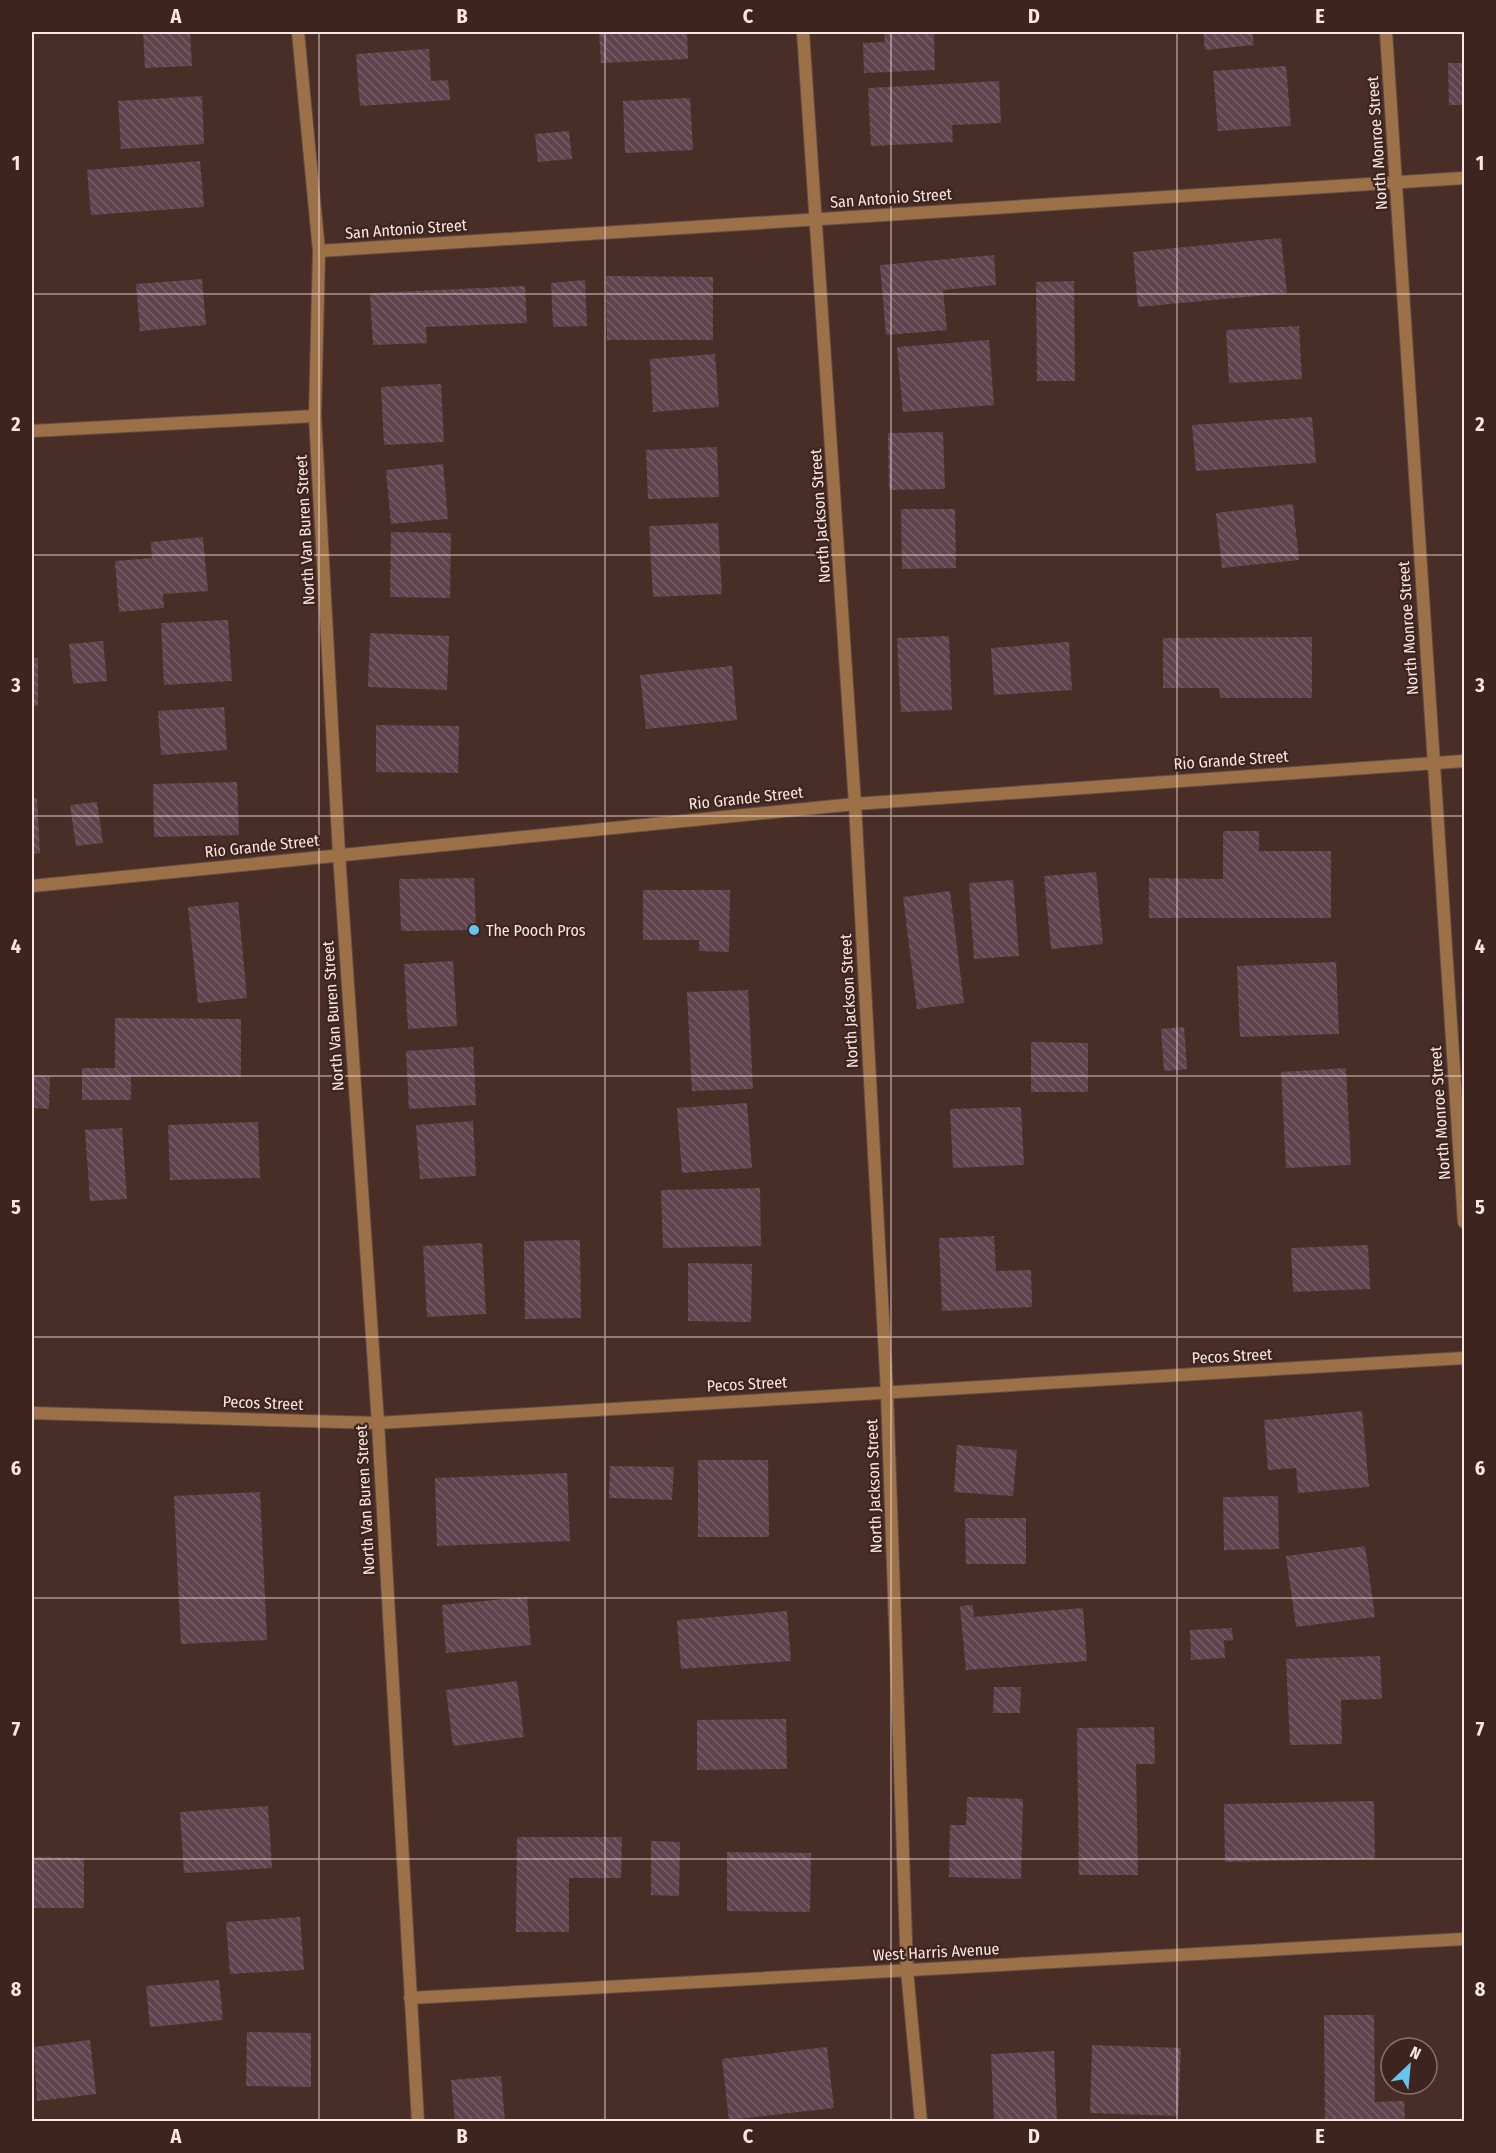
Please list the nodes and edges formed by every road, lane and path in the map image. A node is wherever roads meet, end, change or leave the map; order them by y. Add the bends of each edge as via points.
1 (298, 32) edge
2 (803, 32) edge
3 (1386, 32) edge
4 (1464, 178) edge
5 (1396, 181) junction
6 (817, 220) junction
7 (319, 250) junction
8 (315, 416) junction
9 (32, 431) edge
10 (1464, 761) edge
11 (1433, 763) junction
12 (855, 804) junction
13 (339, 854) junction
14 (32, 886) edge
15 (1464, 1222) edge
16 (1464, 1358) edge
17 (887, 1392) junction
18 (32, 1413) edge
19 (378, 1423) junction
20 (1464, 1939) edge
21 (908, 1970) junction
22 (410, 1998) junction
23 (418, 2121) edge
24 (921, 2121) edge

1 - 7 street, North Van Buren Street
2 - 6 street, North Jackson Street
3 - 5 street, North Monroe Street
4 - 5 street, San Antonio Street
5 - 6 street, San Antonio Street
5 - 11 street, North Monroe Street
6 - 7 street, San Antonio Street
6 - 12 street, North Jackson Street
7 - 8 street, North Van Buren Street
8 - 9 street
8 - 13 street, North Van Buren Street
10 - 11 street, Rio Grande Street
11 - 12 street, Rio Grande Street
11 - 15 street, North Monroe Street
12 - 13 street, Rio Grande Street
12 - 17 street, North Jackson Street
13 - 14 street, Rio Grande Street
13 - 19 street, North Van Buren Street
16 - 17 street, Pecos Street
17 - 19 street, Pecos Street
17 - 21 street, North Jackson Street
18 - 19 street, Pecos Street
19 - 22 street, North Van Buren Street
20 - 21 street, West Harris Avenue
21 - 22 street, West Harris Avenue
21 - 24 street, North Jackson Street
22 - 23 street, North Van Buren Street

